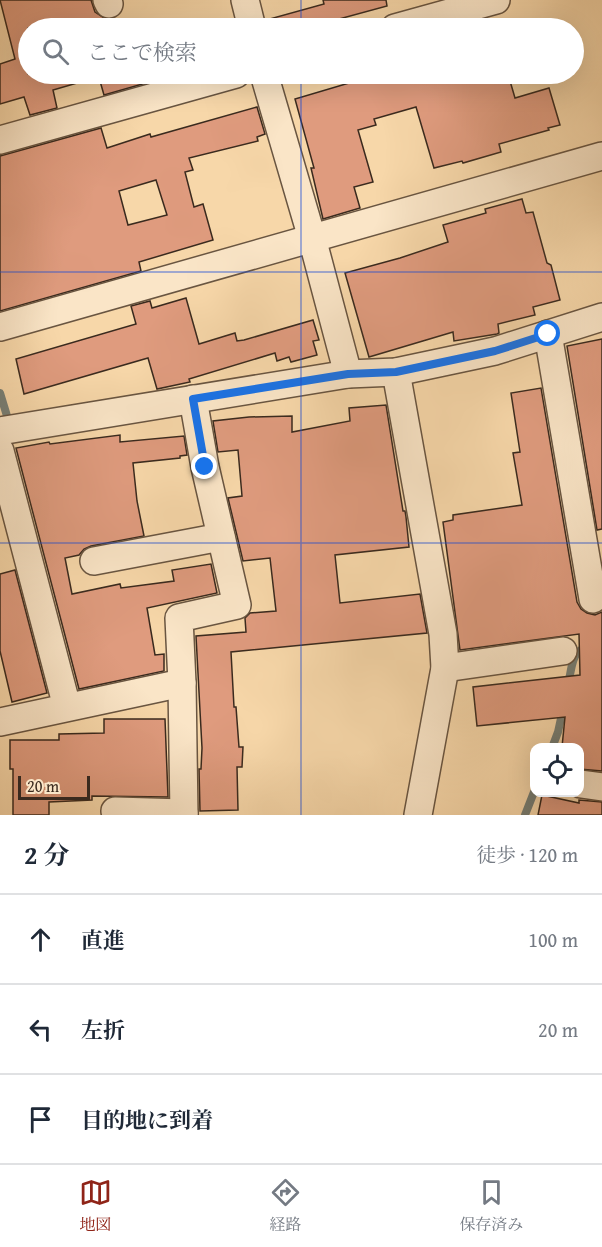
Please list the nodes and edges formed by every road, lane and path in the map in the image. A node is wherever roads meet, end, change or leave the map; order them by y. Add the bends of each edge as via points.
1 (244, 0) edge
2 (496, 0) edge
3 (249, 18) edge
4 (431, 18) edge
5 (200, 84) edge
6 (267, 84) edge
7 (0, 140) edge
8 (602, 156) edge
9 (312, 238) junction
10 (602, 317) edge
11 (0, 327) edge
12 (548, 334) junction
13 (396, 372) junction
14 (348, 374) junction
15 (193, 399) junction
16 (0, 431) edge
17 (0, 451) edge
18 (221, 537) junction
19 (593, 543) edge
20 (94, 561) dead end
21 (593, 599) dead end
22 (563, 651) dead end
23 (445, 668) junction
24 (182, 683) junction
25 (68, 708) junction
26 (0, 722) edge
27 (115, 811) dead end
28 (184, 814) edge
29 (417, 815) edge

1 - 3 street
2 - 4 street
5 - 7 street
6 - 9 street
8 - 9 street
9 - 11 street
9 - 14 street
10 - 12 street
12 - 13 street via 495,351
12 - 19 street
13 - 14 street
13 - 23 street
14 - 15 street
15 - 16 street
15 - 18 street
17 - 25 street
18 - 20 street
18 - 24 street via 237,605 178,618
19 - 21 street
22 - 23 street
23 - 29 street
24 - 25 street
24 - 28 street
25 - 26 street
27 - 28 street

